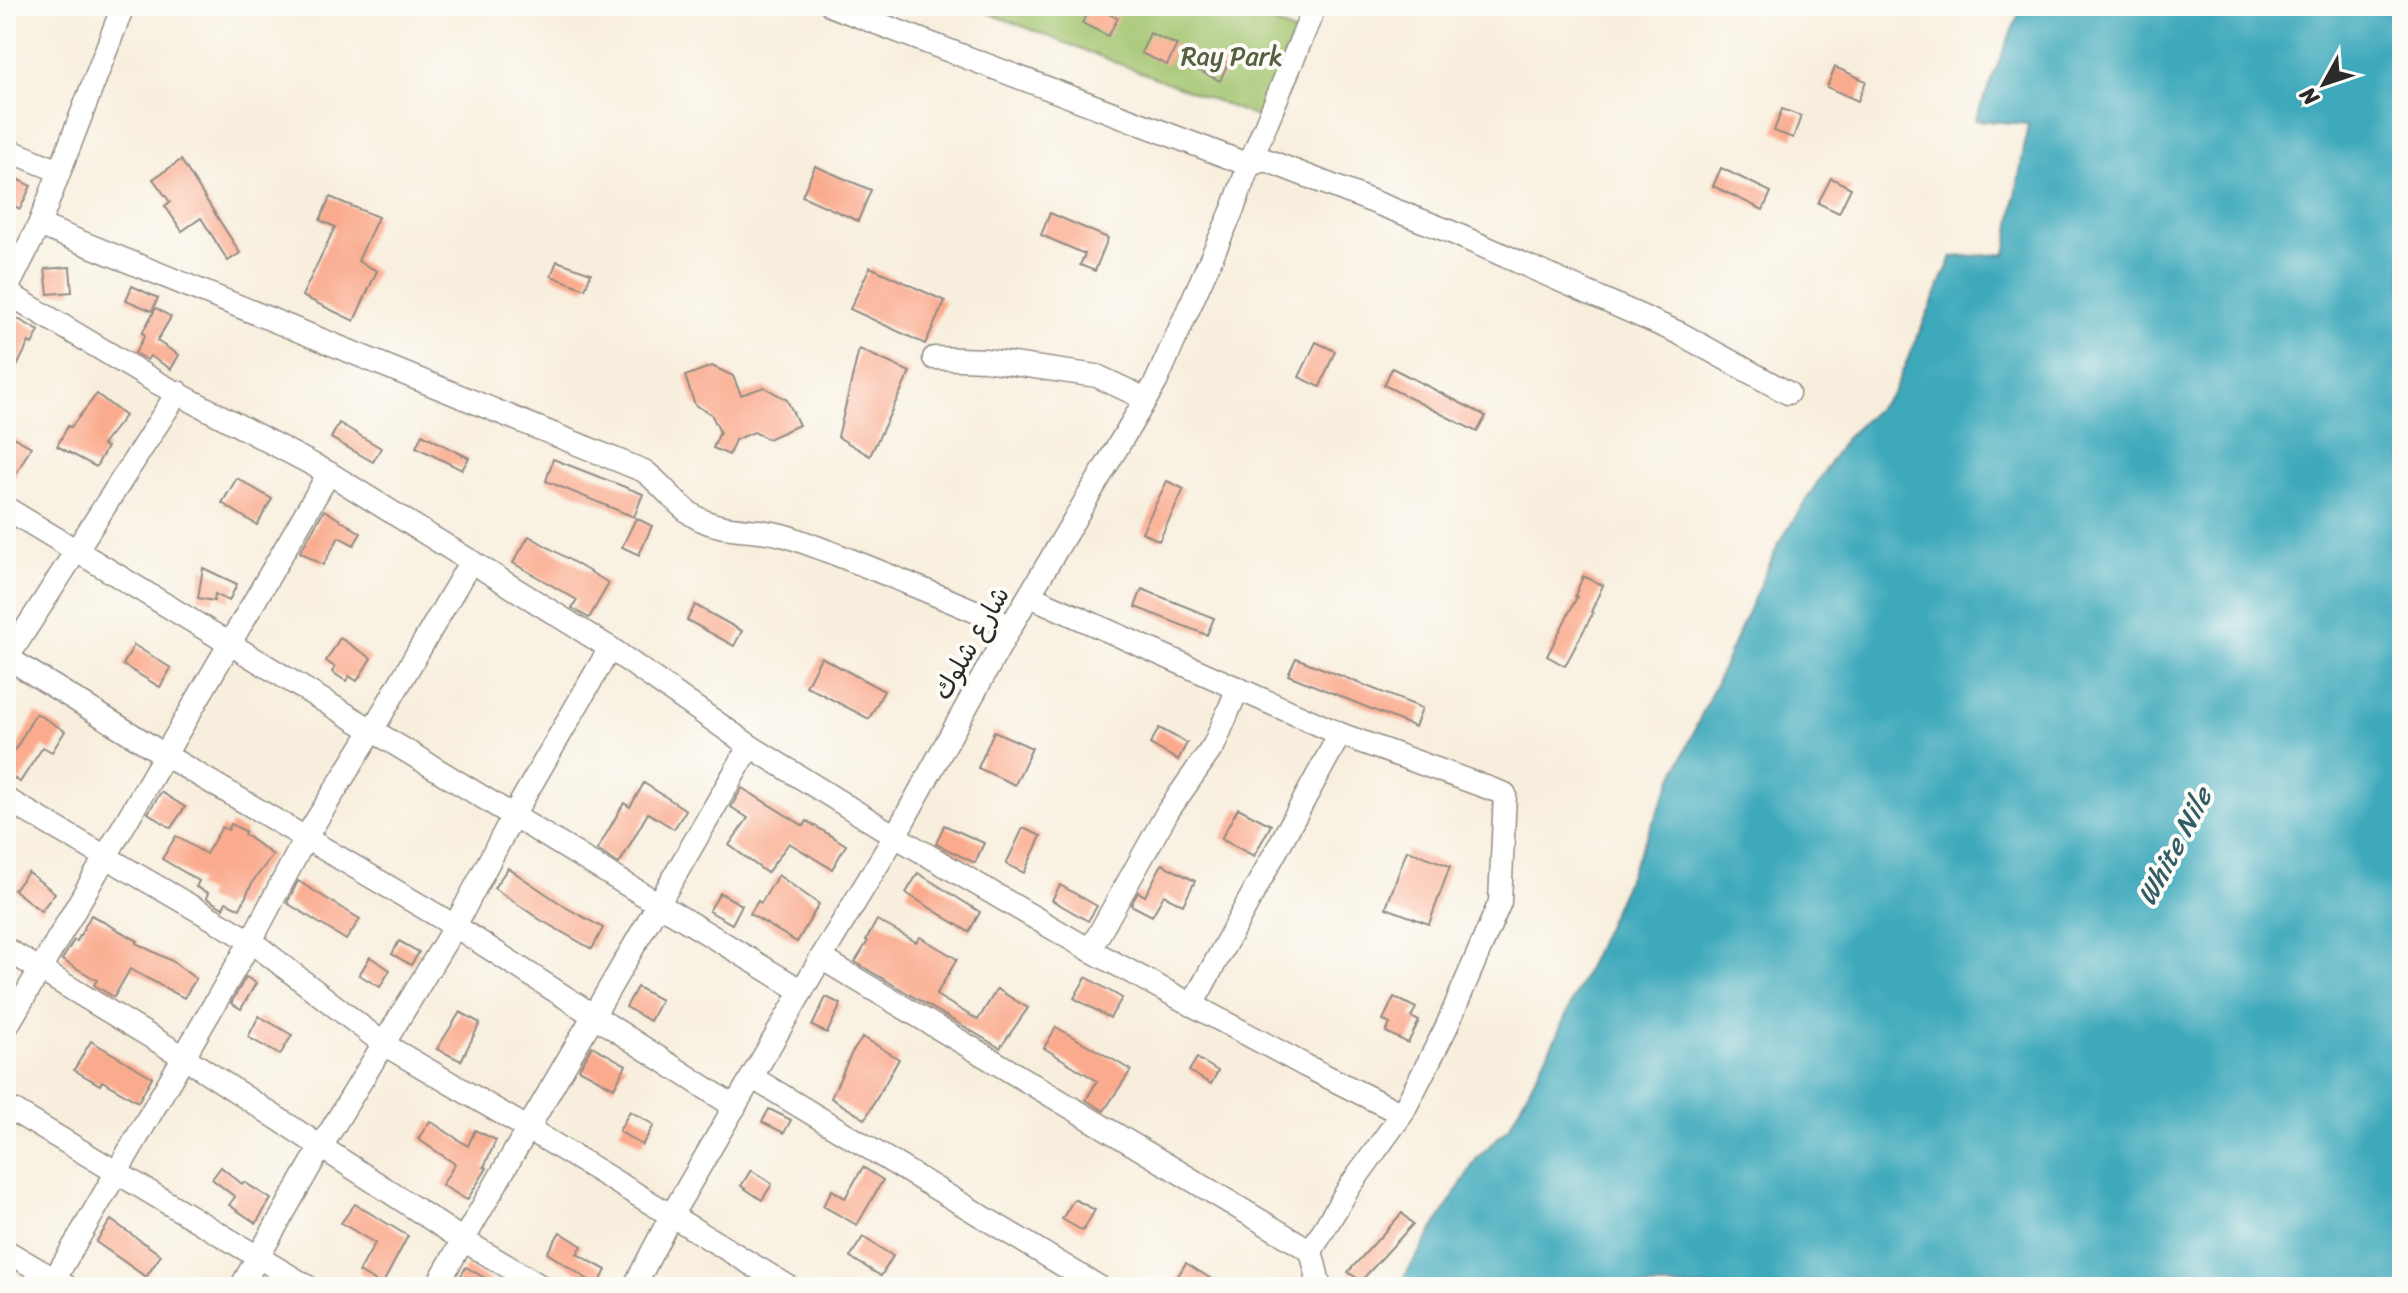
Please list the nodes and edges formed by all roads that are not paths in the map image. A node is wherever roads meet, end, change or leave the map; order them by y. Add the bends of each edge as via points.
1 (123, 6) edge
2 (832, 6) edge
3 (1315, 6) edge
4 (6, 149) edge
5 (1249, 165) junction
6 (59, 171) junction
7 (39, 225) junction
8 (6, 291) edge
9 (934, 358) dead end
10 (178, 392) junction
11 (1788, 393) dead end
12 (1146, 399) junction
13 (329, 473) junction
14 (6, 508) edge
15 (75, 548) junction
16 (471, 561) junction
17 (1030, 596) junction
18 (1011, 626) junction
19 (230, 642) junction
20 (610, 648) junction
21 (6, 658) edge
22 (1238, 688) junction
23 (373, 729) junction
24 (1340, 734) junction
25 (750, 746) junction
26 (165, 755) junction
27 (6, 799) edge
28 (514, 814) junction
29 (895, 836) junction
30 (306, 837) junction
31 (105, 854) junction
32 (658, 902) junction
33 (455, 926) junction
34 (251, 941) junction
35 (6, 949) edge
36 (1090, 950) junction
37 (821, 958) junction
38 (39, 969) junction
39 (802, 991) junction
40 (1192, 1005) junction
41 (594, 1018) junction
42 (6, 1028) edge
43 (385, 1045) junction
44 (184, 1057) junction
45 (753, 1078) junction
46 (6, 1106) edge
47 (735, 1107) junction
48 (1402, 1114) junction
49 (529, 1129) junction
50 (321, 1147) junction
51 (117, 1173) junction
52 (671, 1216) junction
53 (463, 1240) junction
54 (6, 1251) edge
55 (1311, 1251) junction
56 (259, 1256) junction
57 (57, 1284) edge
58 (241, 1287) edge
59 (308, 1287) edge
60 (436, 1287) edge
61 (542, 1287) edge
62 (634, 1287) edge
63 (789, 1287) edge
64 (1099, 1287) edge
65 (1313, 1287) edge

1 - 6 street
2 - 5 street
3 - 5 street, شارع شلوك
4 - 6 street
5 - 11 street via 1266,160 1451,232 1679,333
5 - 12 street, شارع شلوك
6 - 7 street
7 - 8 street
7 - 18 street via 644,471 695,517 722,528 785,535
8 - 10 street
9 - 12 street via 1097,376
10 - 13 street
10 - 15 street
12 - 17 street, شارع شلوك
13 - 16 street
13 - 19 street
14 - 15 street
15 - 19 street
15 - 21 street
16 - 20 street
16 - 23 street
17 - 18 street, شارع شلوك
17 - 22 street
18 - 29 street, شارع شلوك
19 - 23 street
19 - 26 street
20 - 25 street
20 - 28 street
21 - 26 street
22 - 24 street
22 - 36 street via 1214,745 1168,811
23 - 28 street
23 - 30 street
24 - 40 street
24 - 48 street via 1505,794 1500,902
25 - 29 street
25 - 32 street
26 - 30 street
26 - 31 street
27 - 31 street
28 - 32 street
28 - 33 street
29 - 36 street
29 - 37 street, شارع شلوك
30 - 33 street
30 - 34 street
31 - 34 street
31 - 38 street
32 - 39 street
32 - 41 street
33 - 41 street
33 - 43 street
34 - 43 street
34 - 44 street
35 - 38 street
36 - 40 street
37 - 39 street, شارع شلوك
37 - 55 street
38 - 42 street
38 - 44 street
39 - 45 street, شارع شلوك
40 - 48 street
41 - 47 street
41 - 49 street
43 - 49 street
43 - 50 street
44 - 50 street
44 - 51 street
45 - 47 street, شارع شلوك
45 - 64 street
46 - 51 street
47 - 52 street, شارع شلوك
48 - 55 street
49 - 52 street
49 - 53 street
50 - 53 street
50 - 56 street
51 - 56 street
51 - 57 street
52 - 62 street, شارع شلوك
52 - 63 street
53 - 60 street
53 - 61 street
54 - 57 street
55 - 65 street via 1318,1279
56 - 58 street
56 - 59 street

